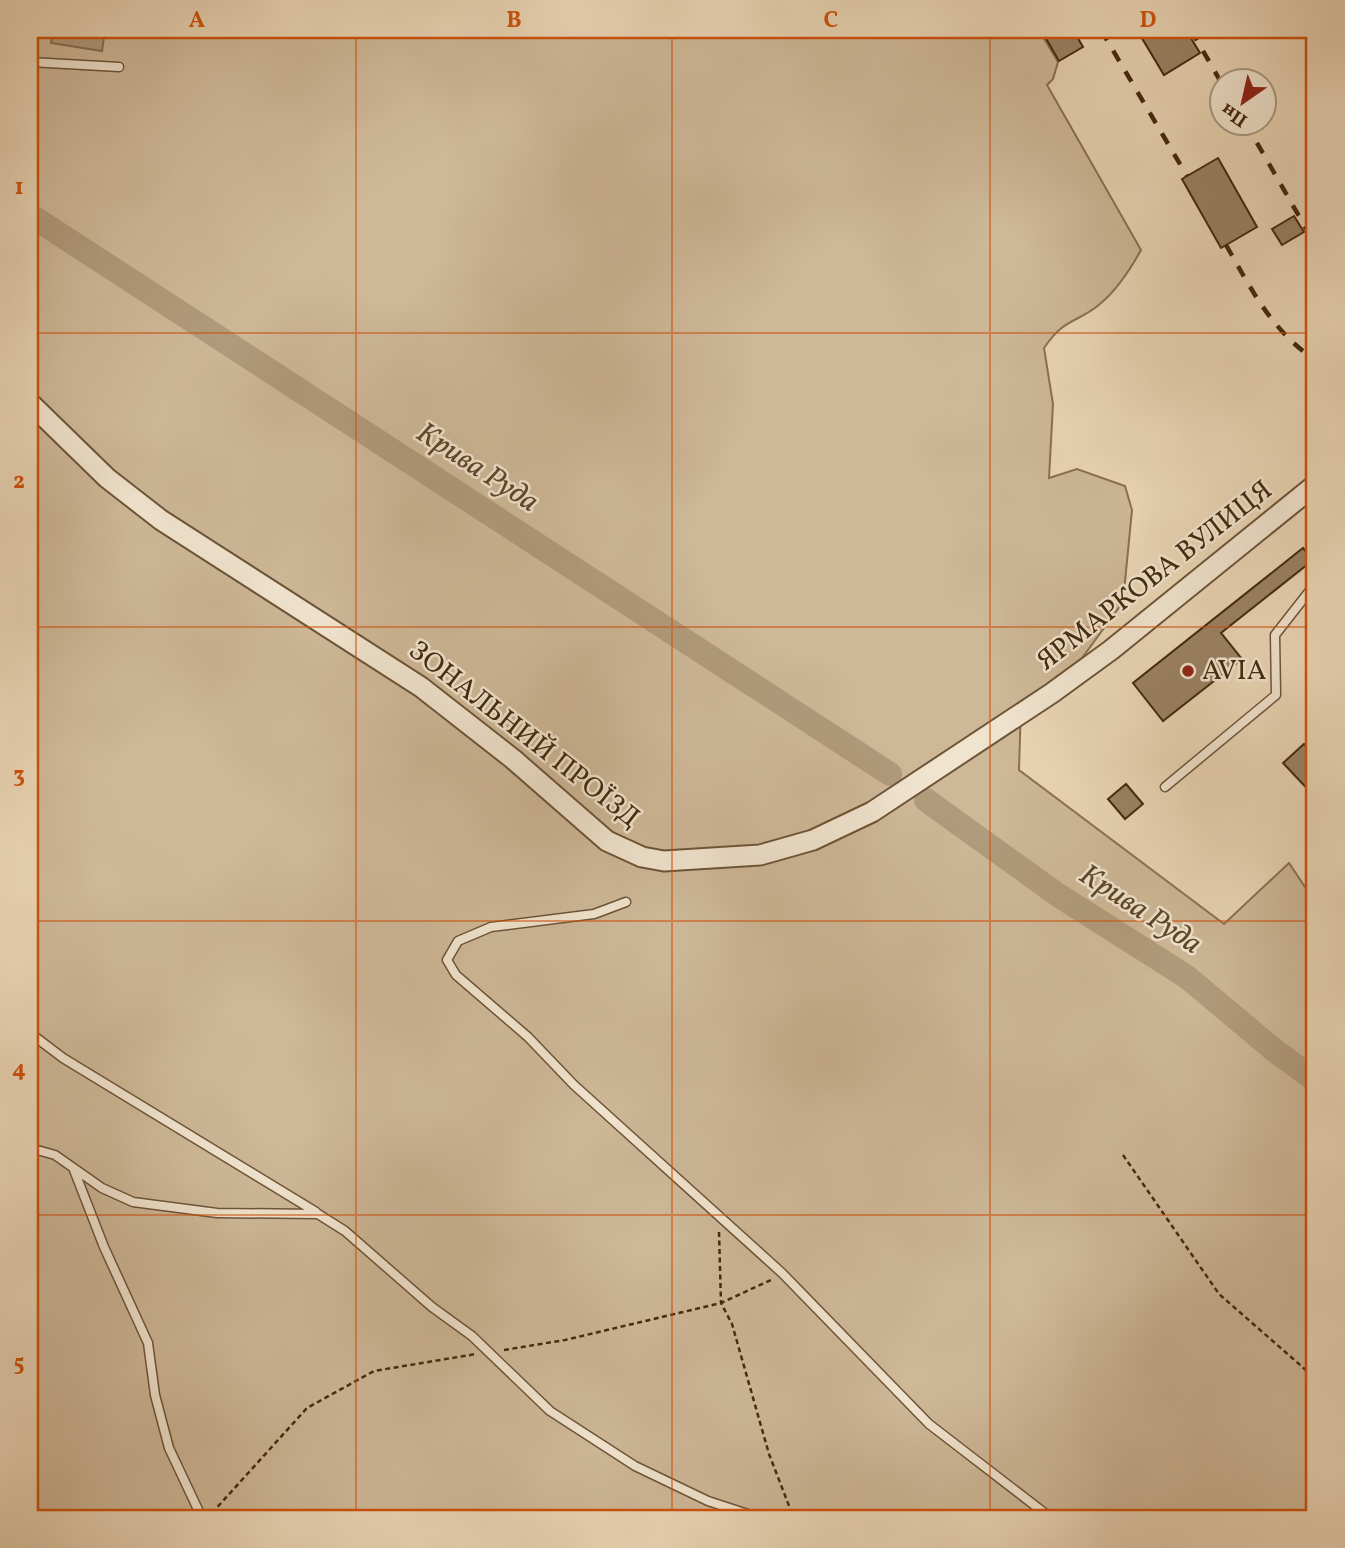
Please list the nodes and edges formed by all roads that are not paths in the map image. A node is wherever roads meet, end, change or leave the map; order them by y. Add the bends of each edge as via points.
1 (30, 62) edge
2 (119, 67) dead end
3 (30, 403) edge
4 (1315, 485) edge
5 (1315, 584) edge
6 (1029, 709) joint
7 (1165, 787) dead end
8 (626, 902) dead end
9 (30, 1033) edge
10 (30, 1148) edge
11 (74, 1170) junction
12 (318, 1214) junction
13 (205, 1518) edge
14 (760, 1518) edge
15 (1051, 1518) edge

1 - 2 lane
3 - 6 street, ЗОНАЛЬНИЙ ПРОЇЗД via 107,478 152,514 421,687 607,841 642,857 687,862 760,855 826,835 872,812
4 - 6 street, ЯРМАРКОВА ВУЛИЦЯ via 1111,650
5 - 7 lane via 1275,635 1276,695
8 - 15 lane via 594,914 491,927 458,941 447,960 456,975 782,1273 929,1424
9 - 12 lane via 63,1058
10 - 11 lane via 55,1155
11 - 12 lane via 112,1192 150,1205 217,1213
11 - 13 lane via 148,1343 169,1448
12 - 14 lane via 345,1231 490,1352 550,1411 635,1466 708,1501

